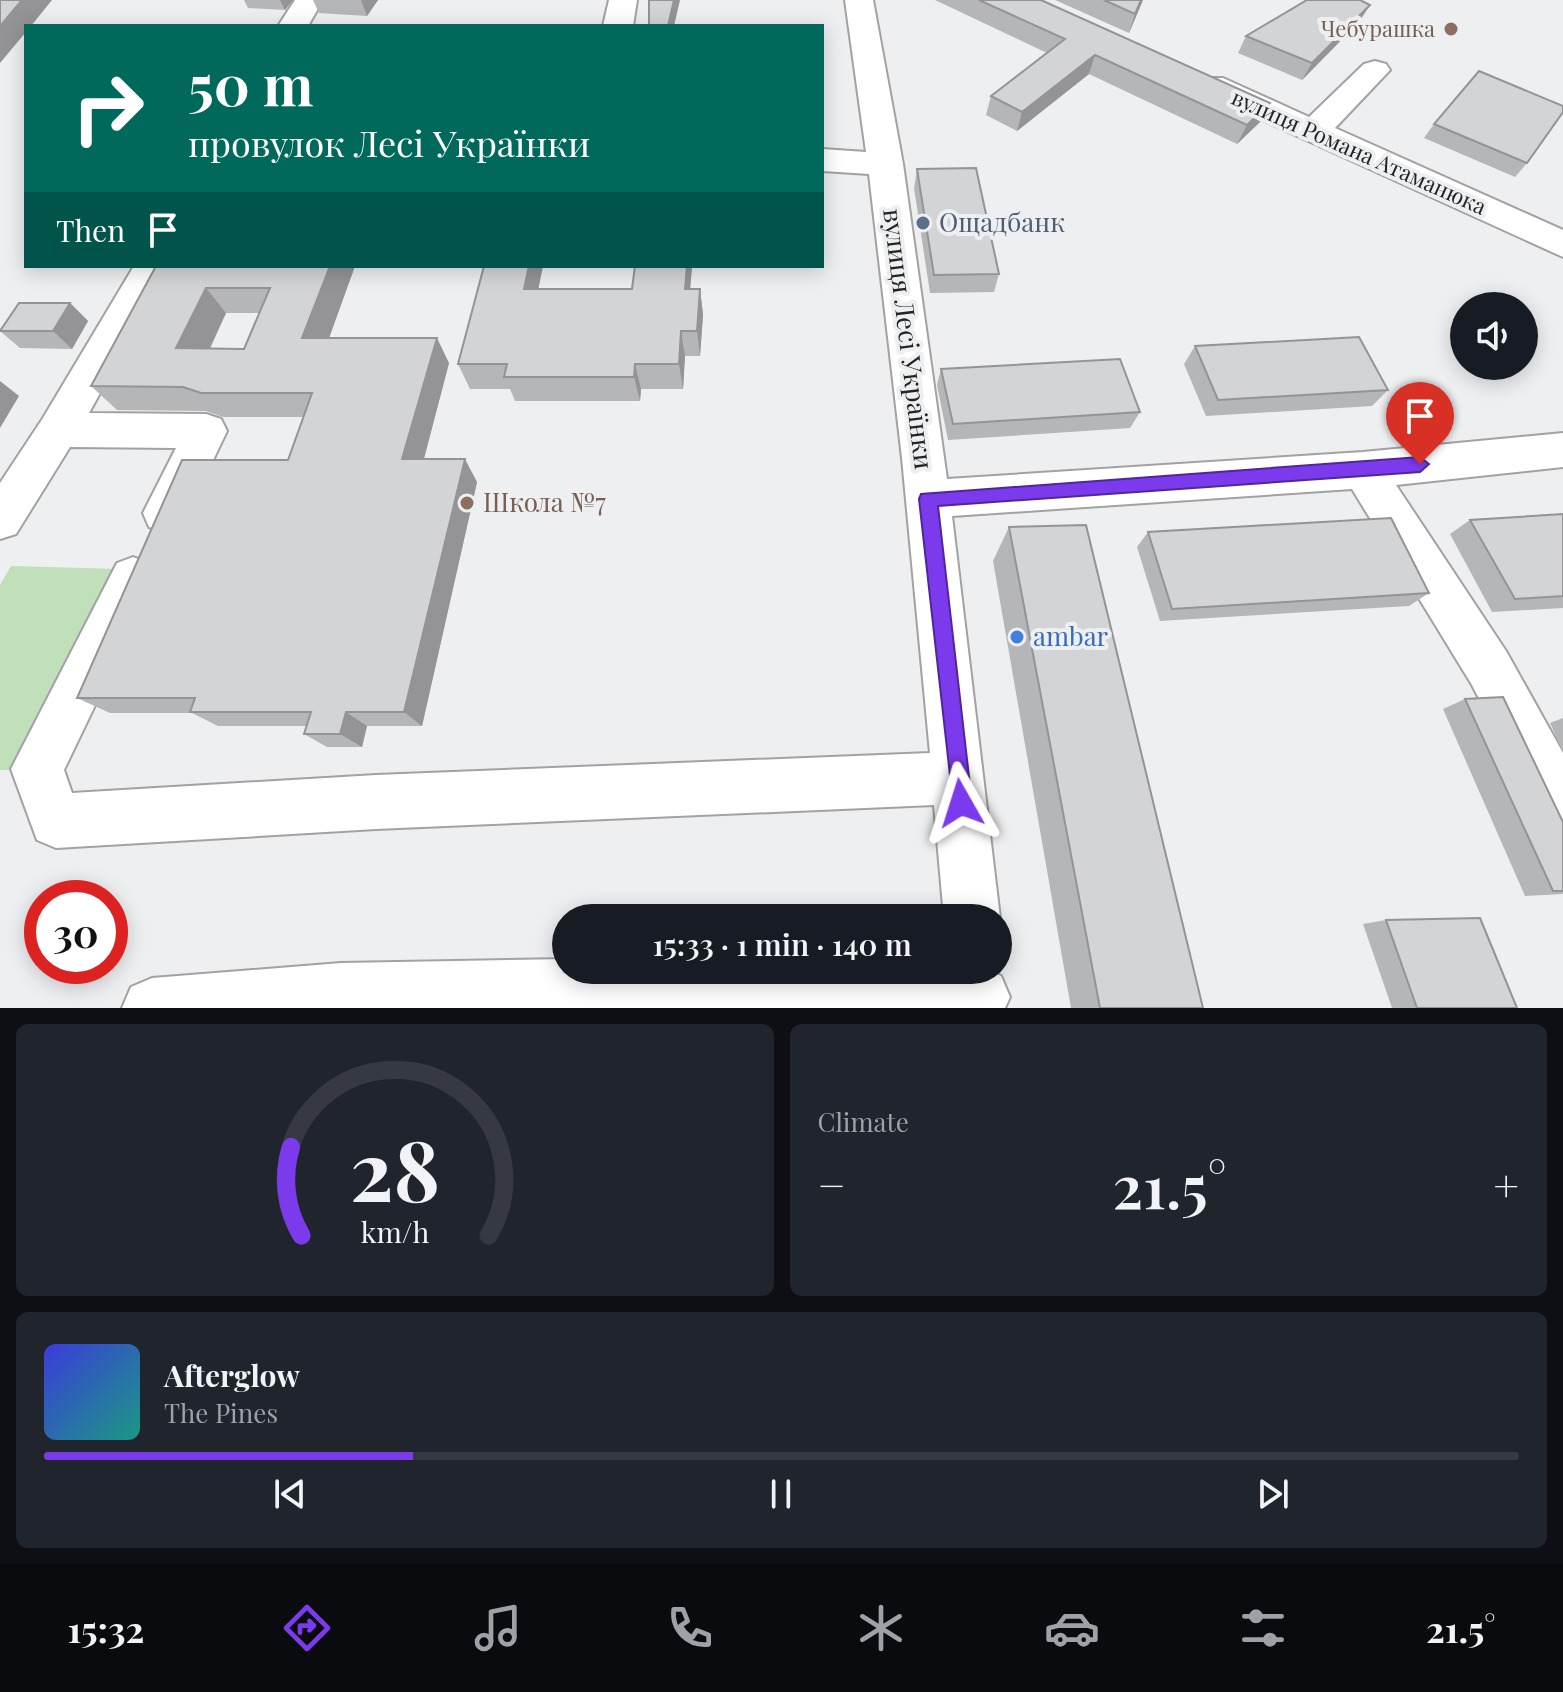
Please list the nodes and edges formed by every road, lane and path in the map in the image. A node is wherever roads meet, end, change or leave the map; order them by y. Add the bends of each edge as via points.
1 (309, 0) edge
2 (623, 0) edge
3 (859, 0) edge
4 (294, 24) edge
5 (618, 24) edge
6 (1375, 70) dead end
7 (1183, 72) edge
8 (1313, 131) junction
9 (824, 160) edge
10 (886, 164) junction
11 (1563, 244) edge
12 (151, 268) edge
13 (58, 430) junction
14 (1563, 450) edge
15 (1363, 470) junction
16 (928, 499) junction
17 (0, 520) edge
18 (959, 775) junction
19 (1560, 793) edge
20 (971, 904) edge
21 (980, 992) edge
22 (339, 1000) edge
23 (152, 1008) edge

1 - 4 street
2 - 5 street
3 - 10 street, вулиця Лесі Українки
6 - 8 street
7 - 8 street, вулиця Романа Атаманюка
8 - 11 street, вулиця Романа Атаманюка
9 - 10 street
10 - 16 street, вулиця Лесі Українки
12 - 13 street
13 - 17 street
13 - 18 street via 206,431 37,769 56,821 376,802 916,782
14 - 15 street
15 - 16 street
15 - 19 street via 1489,668
16 - 18 street, вулиця Лесі Українки
18 - 20 street, вулиця Лесі Українки
21 - 22 street via 897,981
22 - 23 street

